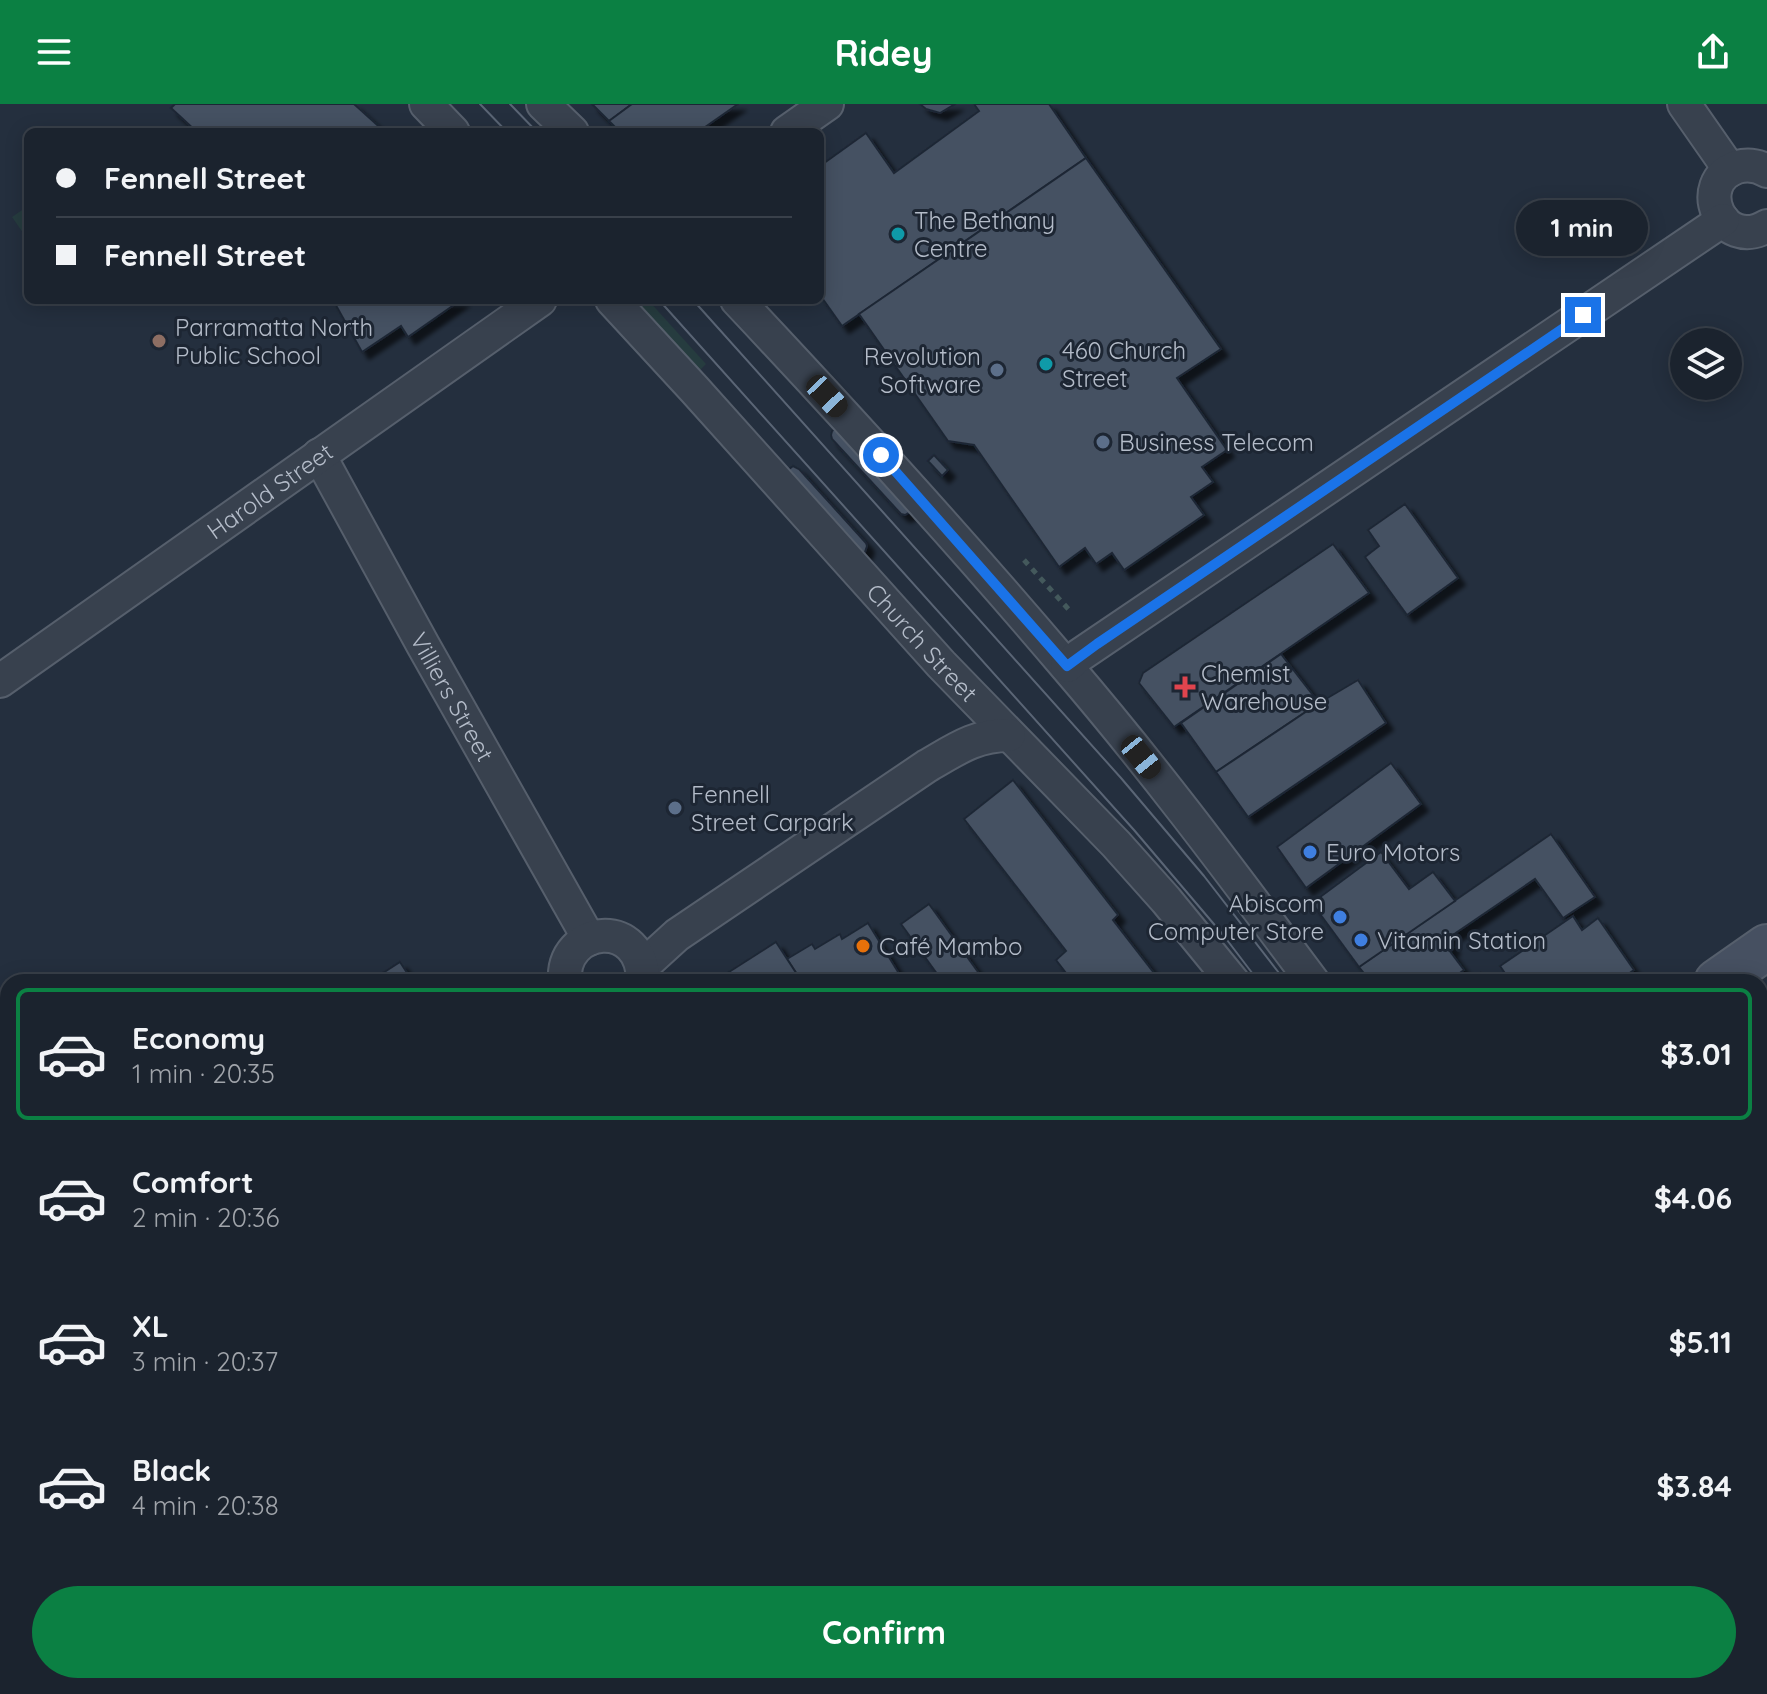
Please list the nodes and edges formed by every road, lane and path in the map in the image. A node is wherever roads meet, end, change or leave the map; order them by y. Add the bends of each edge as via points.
1 (426, 104) edge
2 (543, 104) edge
3 (827, 104) edge
4 (1684, 104) edge
5 (449, 128) edge
6 (568, 128) edge
7 (793, 128) edge
8 (1730, 170) junction
9 (1767, 171) edge
10 (1723, 220) junction
11 (1767, 226) edge
12 (534, 304) edge
13 (616, 304) edge
14 (741, 304) edge
15 (319, 455) junction
16 (1067, 666) junction
17 (0, 681) edge
18 (1009, 735) junction
19 (589, 939) junction
20 (1767, 947) edge
21 (566, 974) edge
22 (643, 974) edge
23 (1226, 974) edge
24 (1307, 974) edge
25 (1728, 974) edge

1 - 5 street
2 - 6 street
3 - 7 street
4 - 8 street
8 - 9 street via 1751,165
8 - 10 street via 1721,178 1714,200
10 - 11 street via 1740,231
10 - 16 street
12 - 15 street, Harold Street
13 - 18 street, Church Street
14 - 16 street
15 - 17 street, Harold Street
15 - 19 street, Villiers Street
16 - 24 street via 1196,825
18 - 22 street via 960,746 886,793 677,935
18 - 23 street, Church Street via 1116,844
19 - 21 street via 571,955
19 - 22 street via 616,937 627,943 637,953
20 - 25 street

